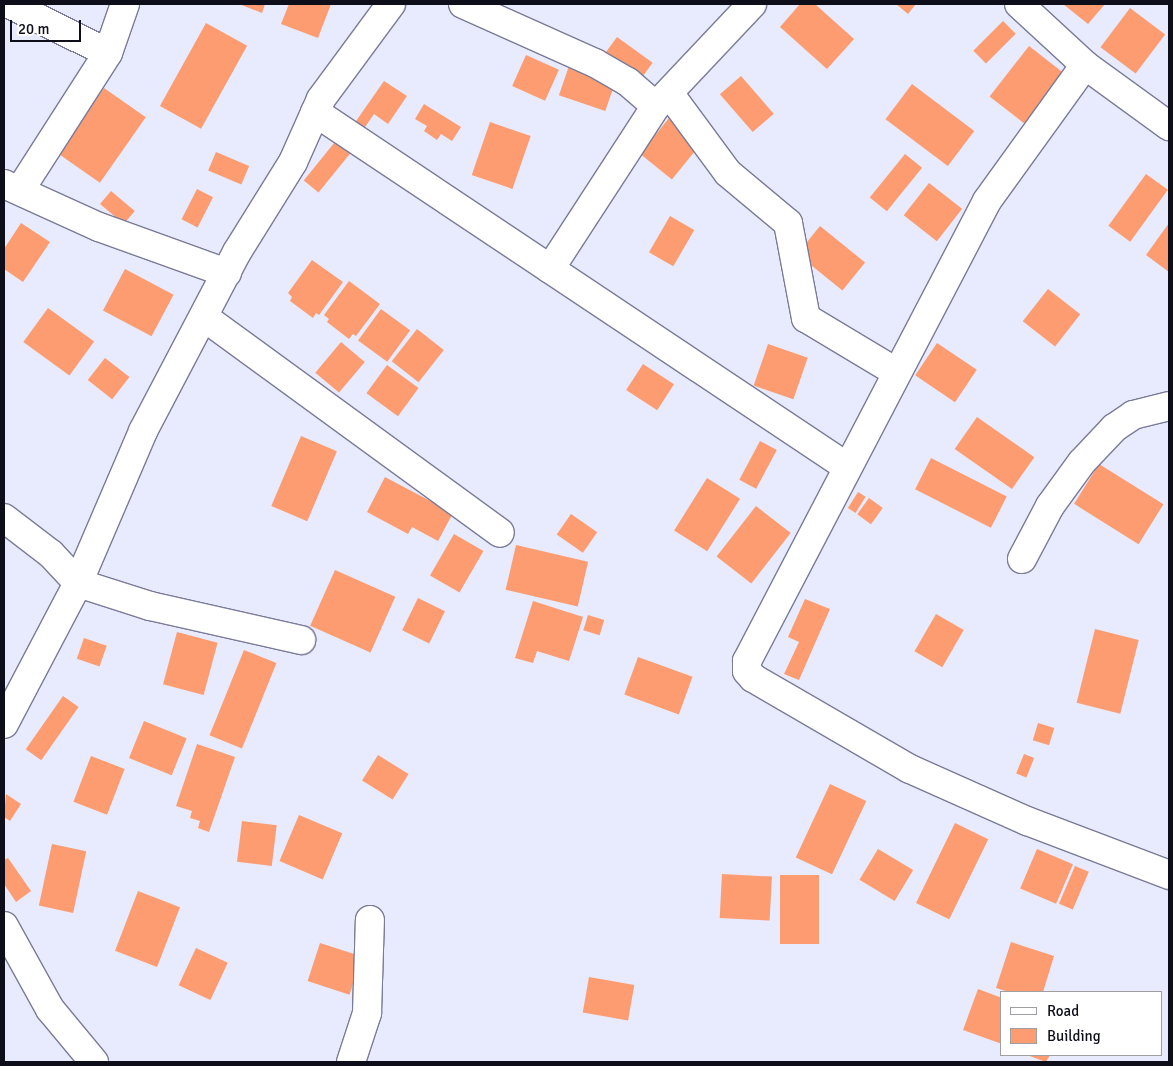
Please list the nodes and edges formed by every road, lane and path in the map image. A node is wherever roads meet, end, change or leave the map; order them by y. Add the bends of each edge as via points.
1 (9, 4) edge
2 (125, 4) edge
3 (391, 4) edge
4 (463, 4) edge
5 (752, 4) edge
6 (1019, 4) edge
7 (108, 52) junction
8 (1085, 64) junction
9 (663, 99) junction
10 (315, 112) junction
11 (1169, 126) edge
12 (12, 187) edge
13 (550, 269) junction
14 (227, 273) junction
15 (204, 317) junction
16 (896, 372) junction
17 (1169, 406) edge
18 (847, 467) junction
19 (4, 518) edge
20 (500, 533) dead end
21 (1022, 559) dead end
22 (78, 583) junction
23 (301, 640) dead end
24 (4, 724) edge
25 (1169, 875) edge
26 (370, 920) dead end
27 (4, 926) edge
28 (94, 1062) edge
29 (351, 1062) edge

1 - 7 street
2 - 7 street
3 - 10 street
4 - 9 street via 595,63
5 - 9 street
6 - 8 street
7 - 12 street
8 - 11 street
8 - 16 street via 987,201
9 - 13 street
9 - 16 street via 728,173 788,223 806,318
10 - 13 street
10 - 14 street via 292,162
12 - 14 street via 99,227
13 - 18 street
14 - 15 street
15 - 20 street
15 - 22 street via 143,432
16 - 18 street
17 - 21 street via 1133,415 1114,428 1082,462 1050,506
18 - 25 street via 747,661 747,671 753,678 910,769 1027,821
19 - 22 street via 51,554
22 - 23 street via 150,606
22 - 24 street
26 - 29 street via 367,1013
27 - 28 street via 50,1010

